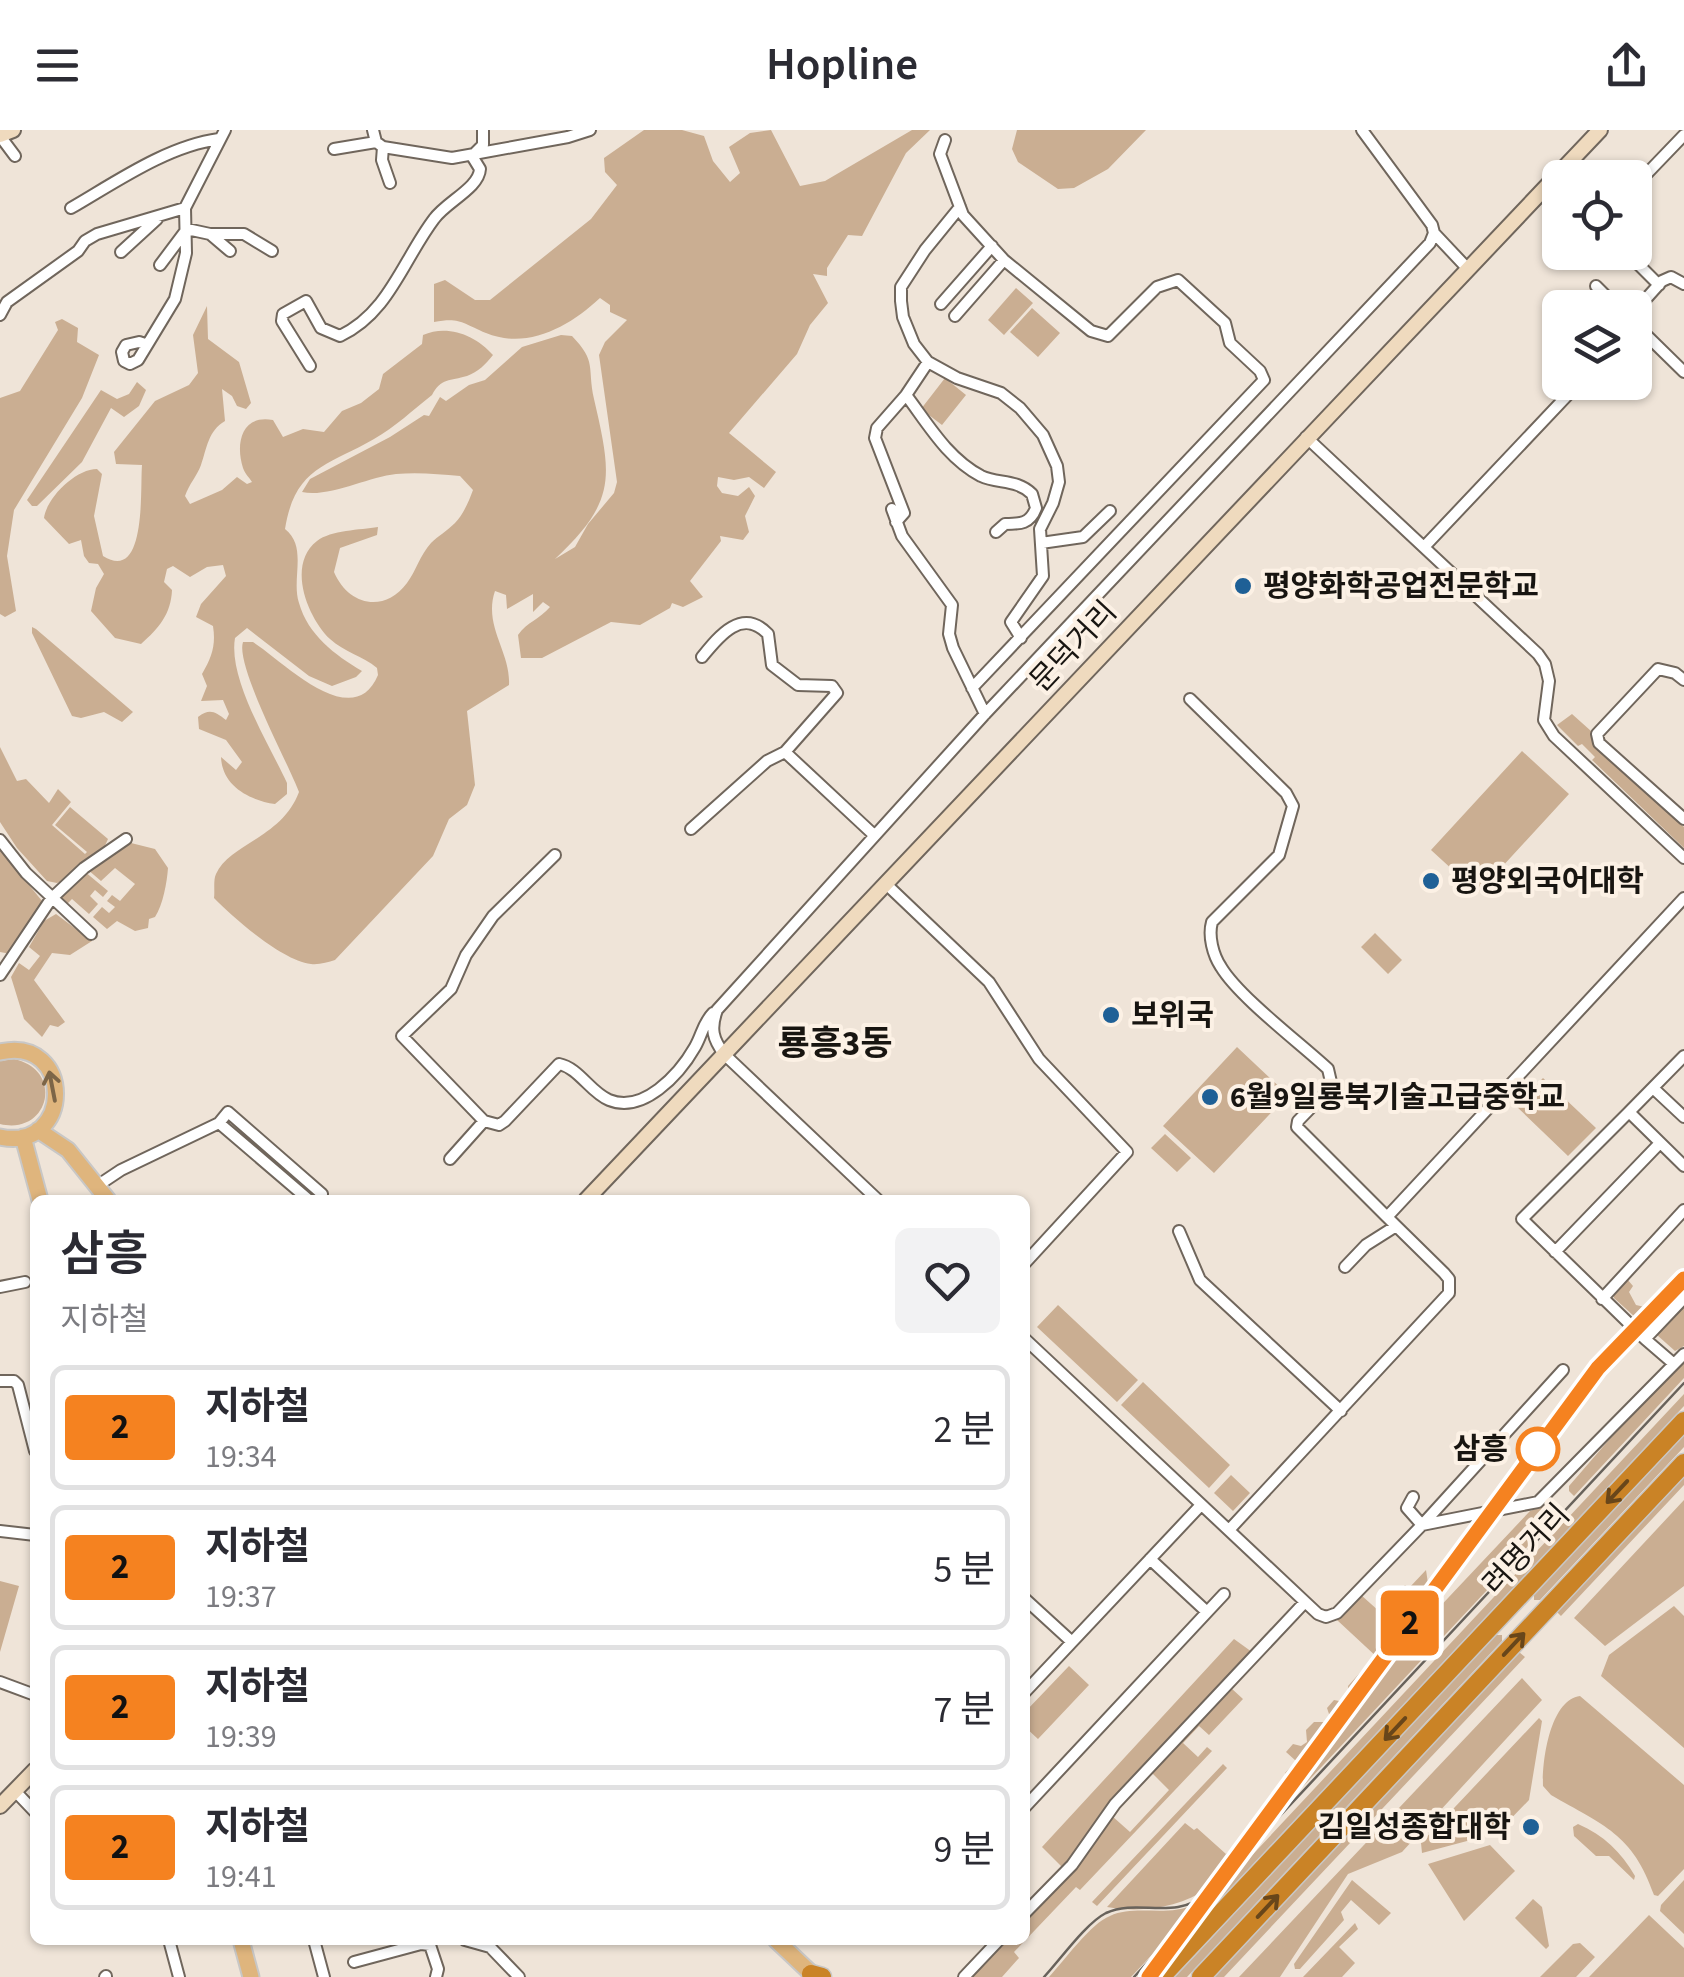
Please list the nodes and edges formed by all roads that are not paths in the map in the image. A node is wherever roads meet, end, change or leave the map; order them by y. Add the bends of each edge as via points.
1 (13, 130) edge
2 (483, 130) edge
3 (590, 130) edge
4 (1362, 130) edge
5 (1600, 130) edge
6 (222, 134) edge
7 (0, 136) edge
8 (1684, 136) edge
9 (378, 140) edge
10 (944, 140) dead end
11 (334, 149) dead end
12 (14, 156) dead end
13 (472, 156) junction
14 (1652, 169) edge
15 (390, 183) dead end
16 (960, 207) junction
17 (71, 208) dead end
18 (185, 208) junction
19 (161, 215) junction
20 (187, 229) junction
21 (1434, 233) junction
22 (210, 234) junction
23 (992, 246) junction
24 (272, 250) dead end
25 (230, 251) dead end
26 (120, 252) dead end
27 (1004, 260) junction
28 (160, 265) dead end
29 (1467, 268) junction
30 (1644, 270) edge
31 (1684, 284) edge
32 (1659, 285) junction
33 (1596, 286) dead end
34 (1600, 290) edge
35 (1652, 293) edge
36 (941, 304) dead end
37 (6, 315) edge
38 (954, 316) dead end
39 (1652, 341) edge
40 (145, 344) dead end
41 (928, 362) junction
42 (310, 366) dead end
43 (1684, 372) edge
44 (906, 395) junction
45 (1563, 400) edge
46 (1306, 437) junction
47 (892, 509) dead end
48 (1110, 511) dead end
49 (896, 522) junction
50 (996, 532) dead end
51 (1041, 543) junction
52 (1424, 546) junction
53 (1021, 638) junction
54 (702, 657) dead end
55 (1684, 680) edge
56 (972, 688) junction
57 (1190, 699) dead end
58 (984, 714) junction
59 (784, 752) junction
60 (1683, 817) edge
61 (691, 828) dead end
62 (874, 835) junction
63 (126, 839) dead end
64 (0, 840) edge
65 (555, 855) dead end
66 (1684, 858) edge
67 (885, 883) junction
68 (51, 898) junction
69 (1684, 898) edge
70 (91, 934) dead end
71 (0, 975) edge
72 (716, 1010) junction
73 (2, 1045) edge
74 (724, 1054) junction
75 (1684, 1056) edge
76 (1653, 1088) junction
77 (1629, 1112) junction
78 (1683, 1114) edge
79 (484, 1121) junction
80 (219, 1123) junction
81 (30, 1134) junction
82 (0, 1137) edge
83 (1660, 1143) junction
84 (450, 1159) dead end
85 (1684, 1166) edge
86 (97, 1186) junction
87 (39, 1195) edge
88 (104, 1195) edge
89 (303, 1195) edge
90 (322, 1195) edge
91 (591, 1195) edge
92 (873, 1195) edge
93 (1684, 1210) edge
94 (1387, 1216) junction
95 (1396, 1226) junction
96 (1179, 1231) dead end
97 (1555, 1252) junction
98 (1030, 1258) edge
99 (1344, 1266) dead end
100 (25, 1282) dead end
101 (0, 1287) edge
102 (1602, 1298) junction
103 (1684, 1298) edge
104 (1646, 1339) junction
105 (1030, 1343) edge
106 (1684, 1354) edge
107 (1674, 1364) junction
108 (1563, 1370) dead end
109 (0, 1381) edge
110 (1341, 1411) junction
111 (1684, 1421) edge
112 (30, 1432) edge
113 (1684, 1463) edge
114 (1413, 1497) dead end
115 (1201, 1505) junction
116 (1422, 1525) junction
117 (0, 1530) edge
118 (1228, 1530) junction
119 (30, 1534) edge
120 (1150, 1559) junction
121 (1224, 1594) dead end
122 (1305, 1602) junction
123 (1030, 1604) edge
124 (1206, 1612) junction
125 (1072, 1642) junction
126 (0, 1682) edge
127 (1030, 1687) edge
128 (30, 1693) edge
129 (30, 1775) edge
130 (15, 1791) junction
131 (1030, 1802) edge
132 (0, 1806) edge
133 (30, 1807) edge
134 (1030, 1907) edge
135 (170, 1945) edge
136 (241, 1945) edge
137 (315, 1945) edge
138 (417, 1945) edge
139 (430, 1945) edge
140 (439, 1945) edge
141 (486, 1945) edge
142 (781, 1945) edge
143 (994, 1945) edge
144 (433, 1950) junction
145 (354, 1962) dead end
146 (815, 1976) edge
147 (178, 1977) edge
148 (250, 1977) edge
149 (324, 1977) edge
150 (436, 1977) edge
151 (519, 1977) edge
152 (964, 1977) edge
153 (1161, 1977) edge
154 (1201, 1977) edge

1 - 7 main road
2 - 13 street via 483,145
3 - 13 street
4 - 21 street
5 - 29 main road, 문덕거리
6 - 17 street
6 - 18 street
7 - 12 street
8 - 14 street
9 - 11 street
9 - 13 street via 452,158
9 - 15 street
10 - 16 street via 940,154
13 - 42 street via 478,180 444,206 388,296 352,330 331,334 306,302 282,314
16 - 23 street
16 - 41 street via 901,287 903,318
18 - 19 street
18 - 20 street
19 - 26 street
19 - 37 street via 85,241 67,266 7,302
20 - 22 street
20 - 28 street
20 - 40 street via 175,299
21 - 29 street
21 - 58 street
22 - 24 street via 244,234
22 - 25 street
23 - 27 street
23 - 36 street
27 - 38 street
27 - 53 street via 1102,336 1157,287 1178,280 1225,323 1230,343 1264,380
29 - 46 main road, 문덕거리
30 - 32 street
31 - 32 street via 1672,277
32 - 35 street
33 - 34 street
39 - 43 street
41 - 44 street
41 - 51 street via 1001,393 1043,435 1059,482 1041,522
44 - 49 street via 874,438 904,508
44 - 50 street via 946,449 982,477 1014,482 1032,494 1036,508 1028,520
45 - 52 street
46 - 52 street
46 - 67 main road, 문덕거리
47 - 49 street
48 - 51 street via 1083,537
49 - 56 street via 952,604 949,634
51 - 53 street via 1042,579 1012,622
52 - 66 street via 1538,654 1549,681 1544,720 1554,736
53 - 56 street
54 - 59 street via 726,629 756,624 768,634 772,665 794,683 836,688
55 - 60 street via 1658,669 1597,734
56 - 58 street
57 - 94 street via 1292,806 1279,855 1212,922 1216,959 1230,980 1328,1069 1332,1082 1297,1127
58 - 62 street
59 - 61 street
59 - 62 street
62 - 72 street
63 - 68 street
64 - 68 street
65 - 79 street via 494,916 451,990 402,1036
67 - 74 main road, 문덕거리
67 - 98 street via 989,982 1039,1059 1128,1152
68 - 70 street
68 - 71 street
69 - 94 street
72 - 74 street via 714,1040
72 - 79 street via 694,1050 649,1097 614,1102 559,1064 505,1121
81 -> 73 main road via 55,1106 54,1077 34,1055
74 - 91 main road, 문덕거리
74 - 92 street
75 - 76 street
76 - 77 street
76 - 78 street
77 - 83 street
77 - 97 street via 1522,1219
79 - 84 street
80 - 86 street
80 - 89 street
80 - 90 street via 228,1112
81 - 82 main road
81 - 86 main road via 68,1150
81 - 87 main road
83 - 85 street
83 - 97 street
86 - 88 main road
93 - 102 street
94 - 95 street
95 - 99 street
95 - 110 street via 1444,1273 1449,1294
96 - 110 street via 1200,1280
97 - 102 street
100 - 101 street
102 - 104 street
103 - 104 street
104 - 107 street
105 - 115 street
106 - 107 street
107 - 116 street via 1538,1502
108 - 116 street
109 - 112 street via 18,1385
110 - 118 street
111 -> 153 highway, 려명거리
154 -> 113 highway, 려명거리
114 - 116 street via 1407,1508
115 - 118 street
115 - 120 street
116 - 122 street via 1337,1613 1326,1616
117 - 119 street
118 - 122 street
120 - 124 street
120 - 125 street
121 - 124 street
122 - 134 street via 1115,1804 1072,1865
123 - 125 street
124 - 131 street
125 - 127 street
126 - 128 street
129 - 130 main road
130 - 132 main road
130 - 133 street
135 - 147 street
136 - 148 main road
137 - 149 street
138 - 145 street
139 - 144 street
140 - 144 street
141 - 151 street
142 - 146 main road
143 - 152 street
144 - 150 street

